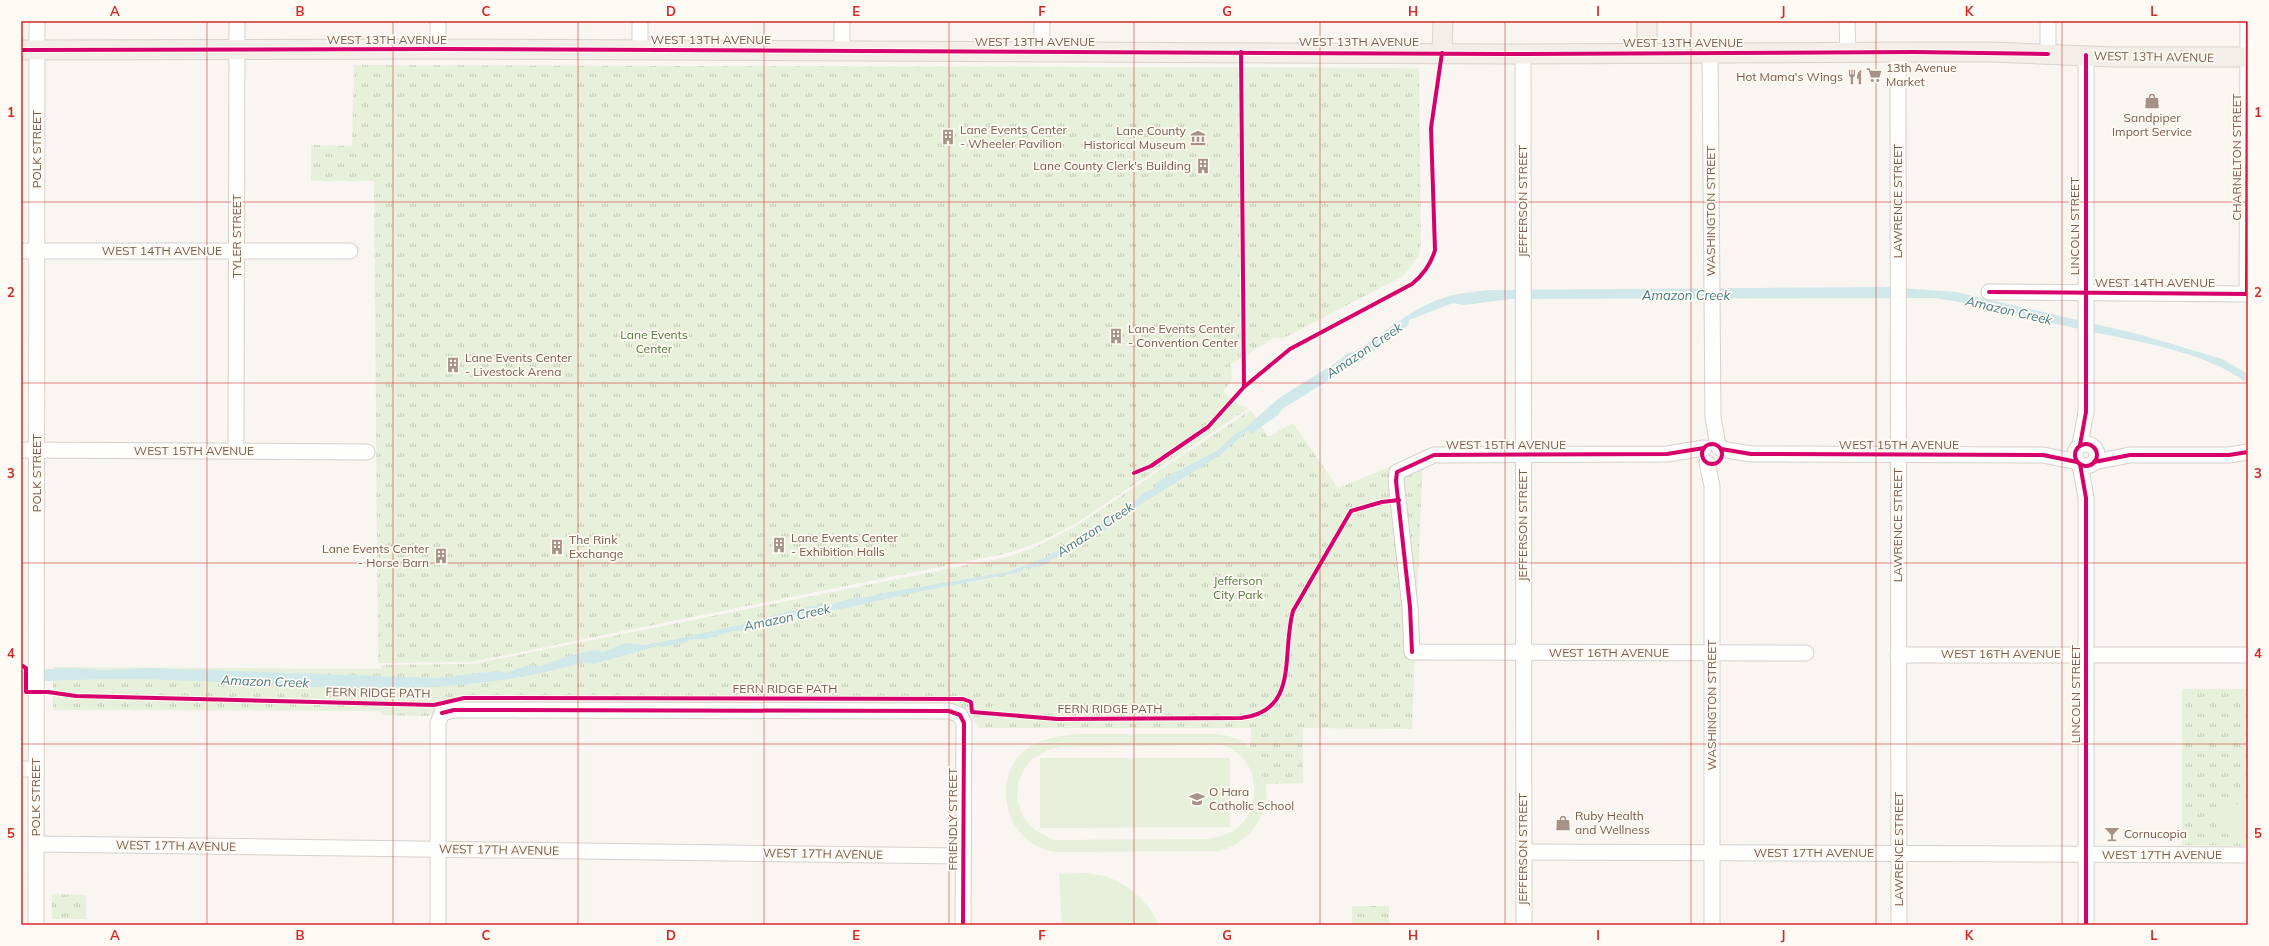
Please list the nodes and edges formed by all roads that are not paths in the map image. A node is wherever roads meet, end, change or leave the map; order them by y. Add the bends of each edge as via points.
1 (37, 21) edge
2 (237, 21) edge
3 (438, 21) edge
4 (640, 21) edge
5 (842, 21) edge
6 (1042, 21) edge
7 (1443, 21) edge
8 (1647, 21) edge
9 (1847, 21) edge
10 (2048, 21) edge
11 (2248, 21) edge
12 (29, 50) edge
13 (237, 50) junction
14 (438, 50) junction
15 (640, 50) junction
16 (842, 50) junction
17 (1042, 52) junction
18 (1898, 52) junction
19 (1442, 53) junction
20 (1647, 53) junction
21 (1848, 53) junction
22 (1523, 54) junction
23 (1710, 54) junction
24 (2048, 54) junction
25 (2086, 55) junction
26 (2248, 57) edge
27 (21, 251) edge
28 (36, 251) junction
29 (237, 251) junction
30 (350, 251) dead end
31 (1989, 292) dead end
32 (2085, 293) junction
33 (2248, 294) edge
34 (21, 450) edge
35 (36, 450) junction
36 (236, 451) junction
37 (367, 452) dead end
38 (2248, 452) edge
39 (1712, 454) junction
40 (1898, 455) junction
41 (2086, 455) junction
42 (2229, 455) junction
43 (1523, 456) junction
44 (2248, 458) edge
45 (1412, 652) joint
46 (1522, 652) junction
47 (1712, 652) junction
48 (1806, 653) dead end
49 (2086, 654) junction
50 (1898, 655) junction
51 (2248, 655) edge
52 (21, 769) edge
53 (36, 769) junction
54 (36, 844) junction
55 (438, 849) junction
56 (1524, 852) junction
57 (1712, 852) junction
58 (1898, 853) junction
59 (963, 856) junction
60 (2086, 856) junction
61 (2248, 856) edge
62 (36, 925) edge
63 (438, 925) edge
64 (963, 925) edge
65 (1524, 925) edge
66 (1712, 925) edge
67 (1899, 925) edge
68 (2086, 925) edge

1 - 12 street, POLK STREET
2 - 13 street, TYLER STREET
3 - 14 street
4 - 15 street
5 - 16 street
6 - 17 street
7 - 19 main road
8 - 20 main road
9 - 21 street
10 - 24 street
11 - 26 street, CHARNELTON STREET
12 - 13 main road, WEST 13TH AVENUE
12 - 28 street, POLK STREET
13 - 14 main road, WEST 13TH AVENUE
13 - 29 street, TYLER STREET
14 - 15 main road, WEST 13TH AVENUE
15 - 16 main road, WEST 13TH AVENUE
16 - 17 main road, WEST 13TH AVENUE
17 - 19 main road, WEST 13TH AVENUE
18 - 21 main road, WEST 13TH AVENUE
18 - 24 main road, WEST 13TH AVENUE
18 - 40 street, LAWRENCE STREET
19 - 22 main road, WEST 13TH AVENUE
20 - 22 main road, WEST 13TH AVENUE
20 - 23 main road, WEST 13TH AVENUE
21 - 23 main road, WEST 13TH AVENUE
22 - 43 street, JEFFERSON STREET
23 - 39 street, WASHINGTON STREET
24 - 25 main road, WEST 13TH AVENUE
25 - 26 main road, WEST 13TH AVENUE
25 - 32 street, LINCOLN STREET
26 - 33 street, CHARNELTON STREET
27 - 28 street, WEST 14TH AVENUE
28 - 29 street, WEST 14TH AVENUE
28 - 35 street, POLK STREET
29 - 30 street, WEST 14TH AVENUE
29 - 36 street, TYLER STREET
31 - 32 street, WEST 14TH AVENUE
32 - 33 street, WEST 14TH AVENUE
32 - 41 street, LINCOLN STREET
34 - 35 street, WEST 15TH AVENUE
35 - 36 street, WEST 15TH AVENUE
35 - 53 street, POLK STREET
36 - 37 street, WEST 15TH AVENUE
38 - 42 street, WEST 15TH AVENUE
39 - 40 street, WEST 15TH AVENUE
39 - 43 street, WEST 15TH AVENUE
39 - 47 street, WASHINGTON STREET
40 - 41 street, WEST 15TH AVENUE
40 - 50 street, LAWRENCE STREET
41 - 42 street, WEST 15TH AVENUE
41 - 49 street, LINCOLN STREET
42 - 44 street, WEST 15TH AVENUE
43 - 45 street, WEST 15TH AVENUE via 1434,455 1397,472 1410,599
43 - 46 street, JEFFERSON STREET
45 - 46 street, WEST 16TH AVENUE
46 - 47 street, WEST 16TH AVENUE
46 - 56 street, JEFFERSON STREET
47 - 48 street, WEST 16TH AVENUE
47 - 57 street, WASHINGTON STREET
49 - 50 street, WEST 16TH AVENUE
49 - 51 street, WEST 16TH AVENUE
49 - 60 street, LINCOLN STREET
50 - 58 street, LAWRENCE STREET
52 - 53 street
53 - 54 street, POLK STREET
54 - 55 street, WEST 17TH AVENUE
54 - 62 street, POLK STREET
55 - 59 street, WEST 17TH AVENUE
55 - 59 street, FRIENDLY STREET via 438,723 442,713 454,710 949,711 960,715 964,724
55 - 63 street
56 - 57 street, WEST 17TH AVENUE
56 - 65 street, JEFFERSON STREET
57 - 58 street, WEST 17TH AVENUE
57 - 66 street, WASHINGTON STREET
58 - 60 street, WEST 17TH AVENUE
58 - 67 street, LAWRENCE STREET
59 - 64 street, FRIENDLY STREET
60 - 61 street, WEST 17TH AVENUE
60 - 68 street, LINCOLN STREET

